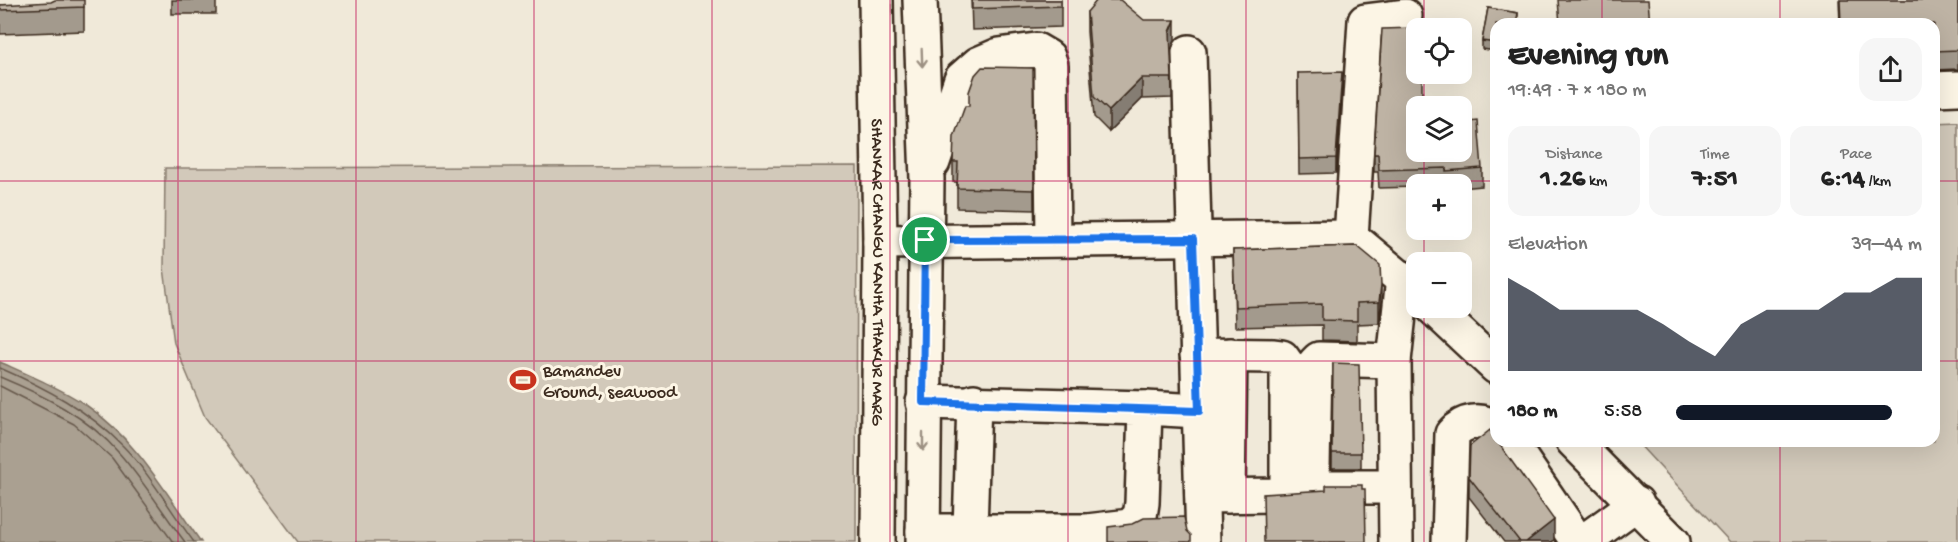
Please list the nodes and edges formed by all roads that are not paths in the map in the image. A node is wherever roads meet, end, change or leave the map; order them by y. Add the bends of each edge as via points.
1 (876, 0) edge
2 (920, 0) edge
3 (1405, 16) dead end
4 (1189, 52) dead end
5 (1958, 88) edge
6 (1940, 89) edge
7 (927, 179) junction
8 (1351, 237) junction
9 (1053, 239) junction
10 (1193, 239) junction
11 (925, 240) junction
12 (880, 242) junction
13 (1406, 282) edge
14 (1406, 293) edge
15 (1445, 318) edge
16 (1197, 355) junction
17 (1230, 355) junction
18 (1382, 361) junction
19 (1490, 361) edge
20 (974, 401) junction
21 (923, 402) junction
22 (1145, 408) junction
23 (1199, 411) junction
24 (1490, 424) edge
25 (1513, 447) edge
26 (1579, 447) edge
27 (1384, 487) junction
28 (1215, 496) junction
29 (1637, 503) junction
30 (970, 530) junction
31 (923, 536) edge
32 (878, 542) edge
33 (1203, 542) edge
34 (1396, 542) edge
35 (1449, 542) edge
36 (1578, 542) edge
37 (1582, 542) edge
38 (1673, 542) edge

1 - 12 street, SHANKAR CHANGU KANHA THAKUR MARG
2 -> 7 street
3 - 8 street via 1365,21
4 - 10 street
5 - 6 street
7 - 9 street via 961,79 978,64 999,55 1036,50 1048,57 1051,65
7 - 11 street
8 - 10 street
8 - 13 street
9 - 10 street
9 - 11 street
10 - 16 street
11 - 12 street
11 - 21 street
12 - 32 street, SHANKAR CHANGU KANHA THAKUR MARG
14 - 18 street
15 - 19 street
16 - 17 street
16 - 23 street
17 - 28 street
17 - 28 street via 1282,357 1287,364 1287,492
18 - 27 street
18 - 27 street via 1319,359 1315,363 1313,468 1317,487
20 - 21 street
20 - 22 street
20 - 30 street
21 -> 31 street
22 - 23 street
22 - 30 street via 1142,503 1140,516 1130,526 1087,531
23 - 28 street
24 - 35 street via 1460,425 1452,434
25 - 36 street
26 - 29 street
27 - 34 street
28 - 33 street
29 - 37 street
29 - 38 street
30 - 31 street

